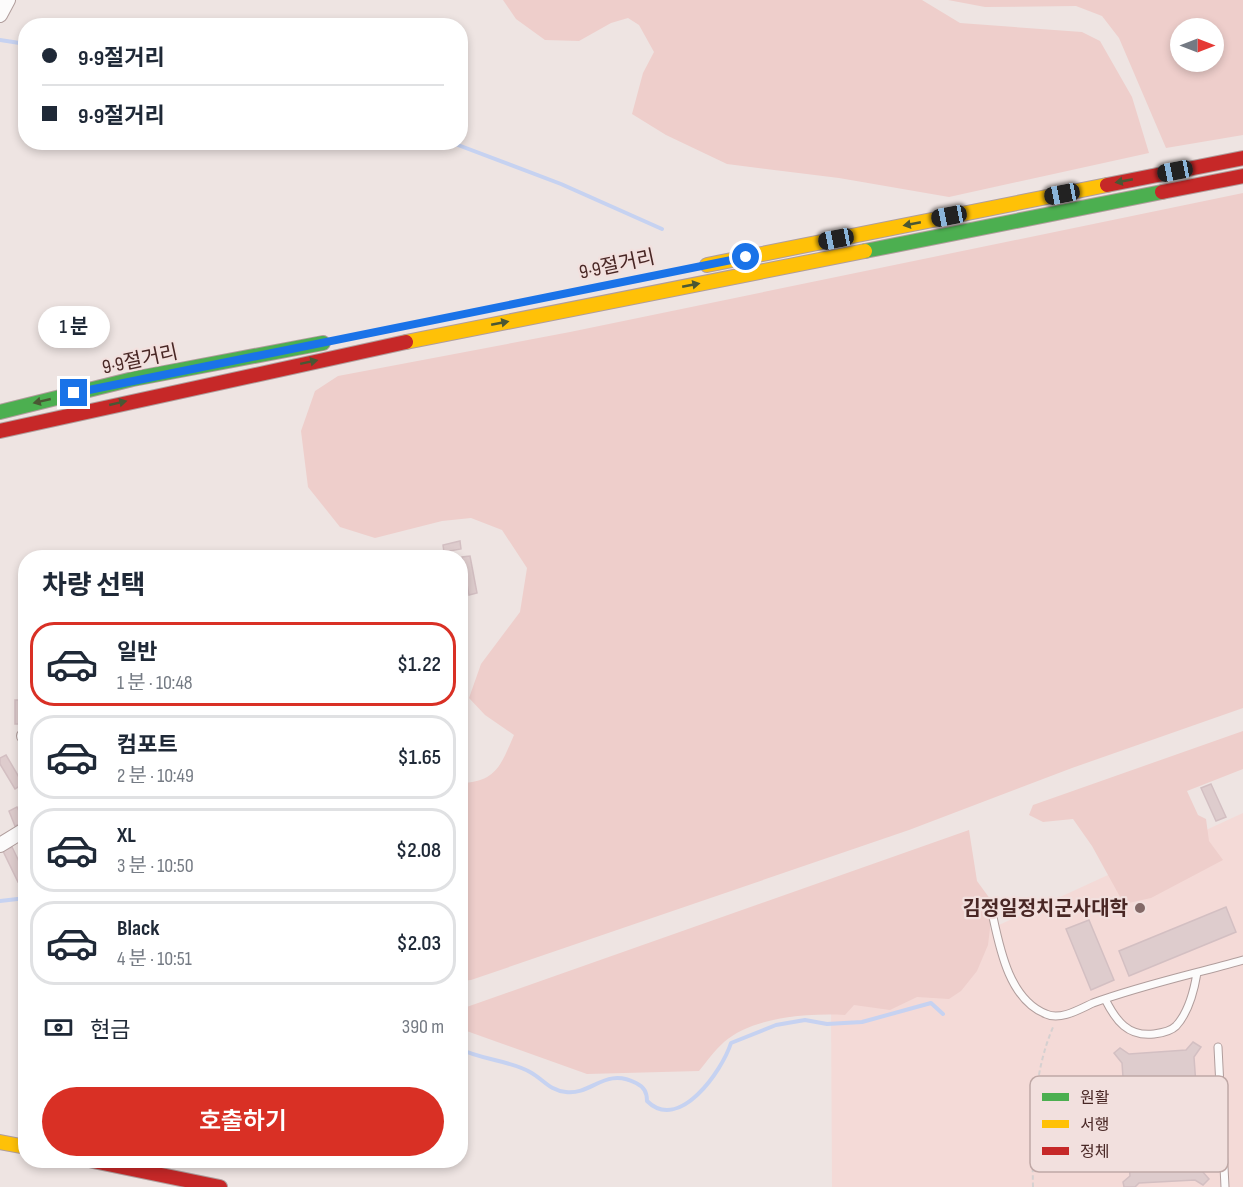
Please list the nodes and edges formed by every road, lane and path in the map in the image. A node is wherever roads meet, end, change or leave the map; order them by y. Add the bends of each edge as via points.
1 (8, 0) edge
2 (0, 15) edge
3 (1243, 158) edge
4 (1243, 176) edge
5 (688, 269) dead end
6 (341, 340) dead end
7 (0, 412) edge
8 (0, 431) edge
9 (18, 834) edge
10 (0, 845) edge
11 (993, 917) dead end
12 (1243, 960) edge
13 (1197, 973) junction
14 (1106, 999) junction
15 (1061, 1016) junction
16 (1218, 1047) dead end
17 (1040, 1076) edge
18 (1219, 1076) edge
19 (0, 1142) edge
20 (18, 1145) edge
21 (127, 1168) edge
22 (1033, 1172) edge
23 (1224, 1172) edge
24 (220, 1187) edge
25 (1033, 1187) edge
26 (1225, 1187) edge

1 - 2 street
3 -> 5 main road
8 -> 4 main road, 9·9절거리 via 395,344
6 -> 7 main road, 9·9절거리 via 133,379
9 - 10 street
11 - 15 lane via 1007,970 1022,993 1047,1015
12 - 13 lane
13 - 14 lane
13 - 14 lane via 1183,1016 1172,1029 1162,1032 1130,1031 1114,1017
14 - 15 lane
15 - 17 path via 1050,1034
16 - 18 lane
19 - 20 main road
21 - 24 main road
22 - 25 path
23 - 26 lane

